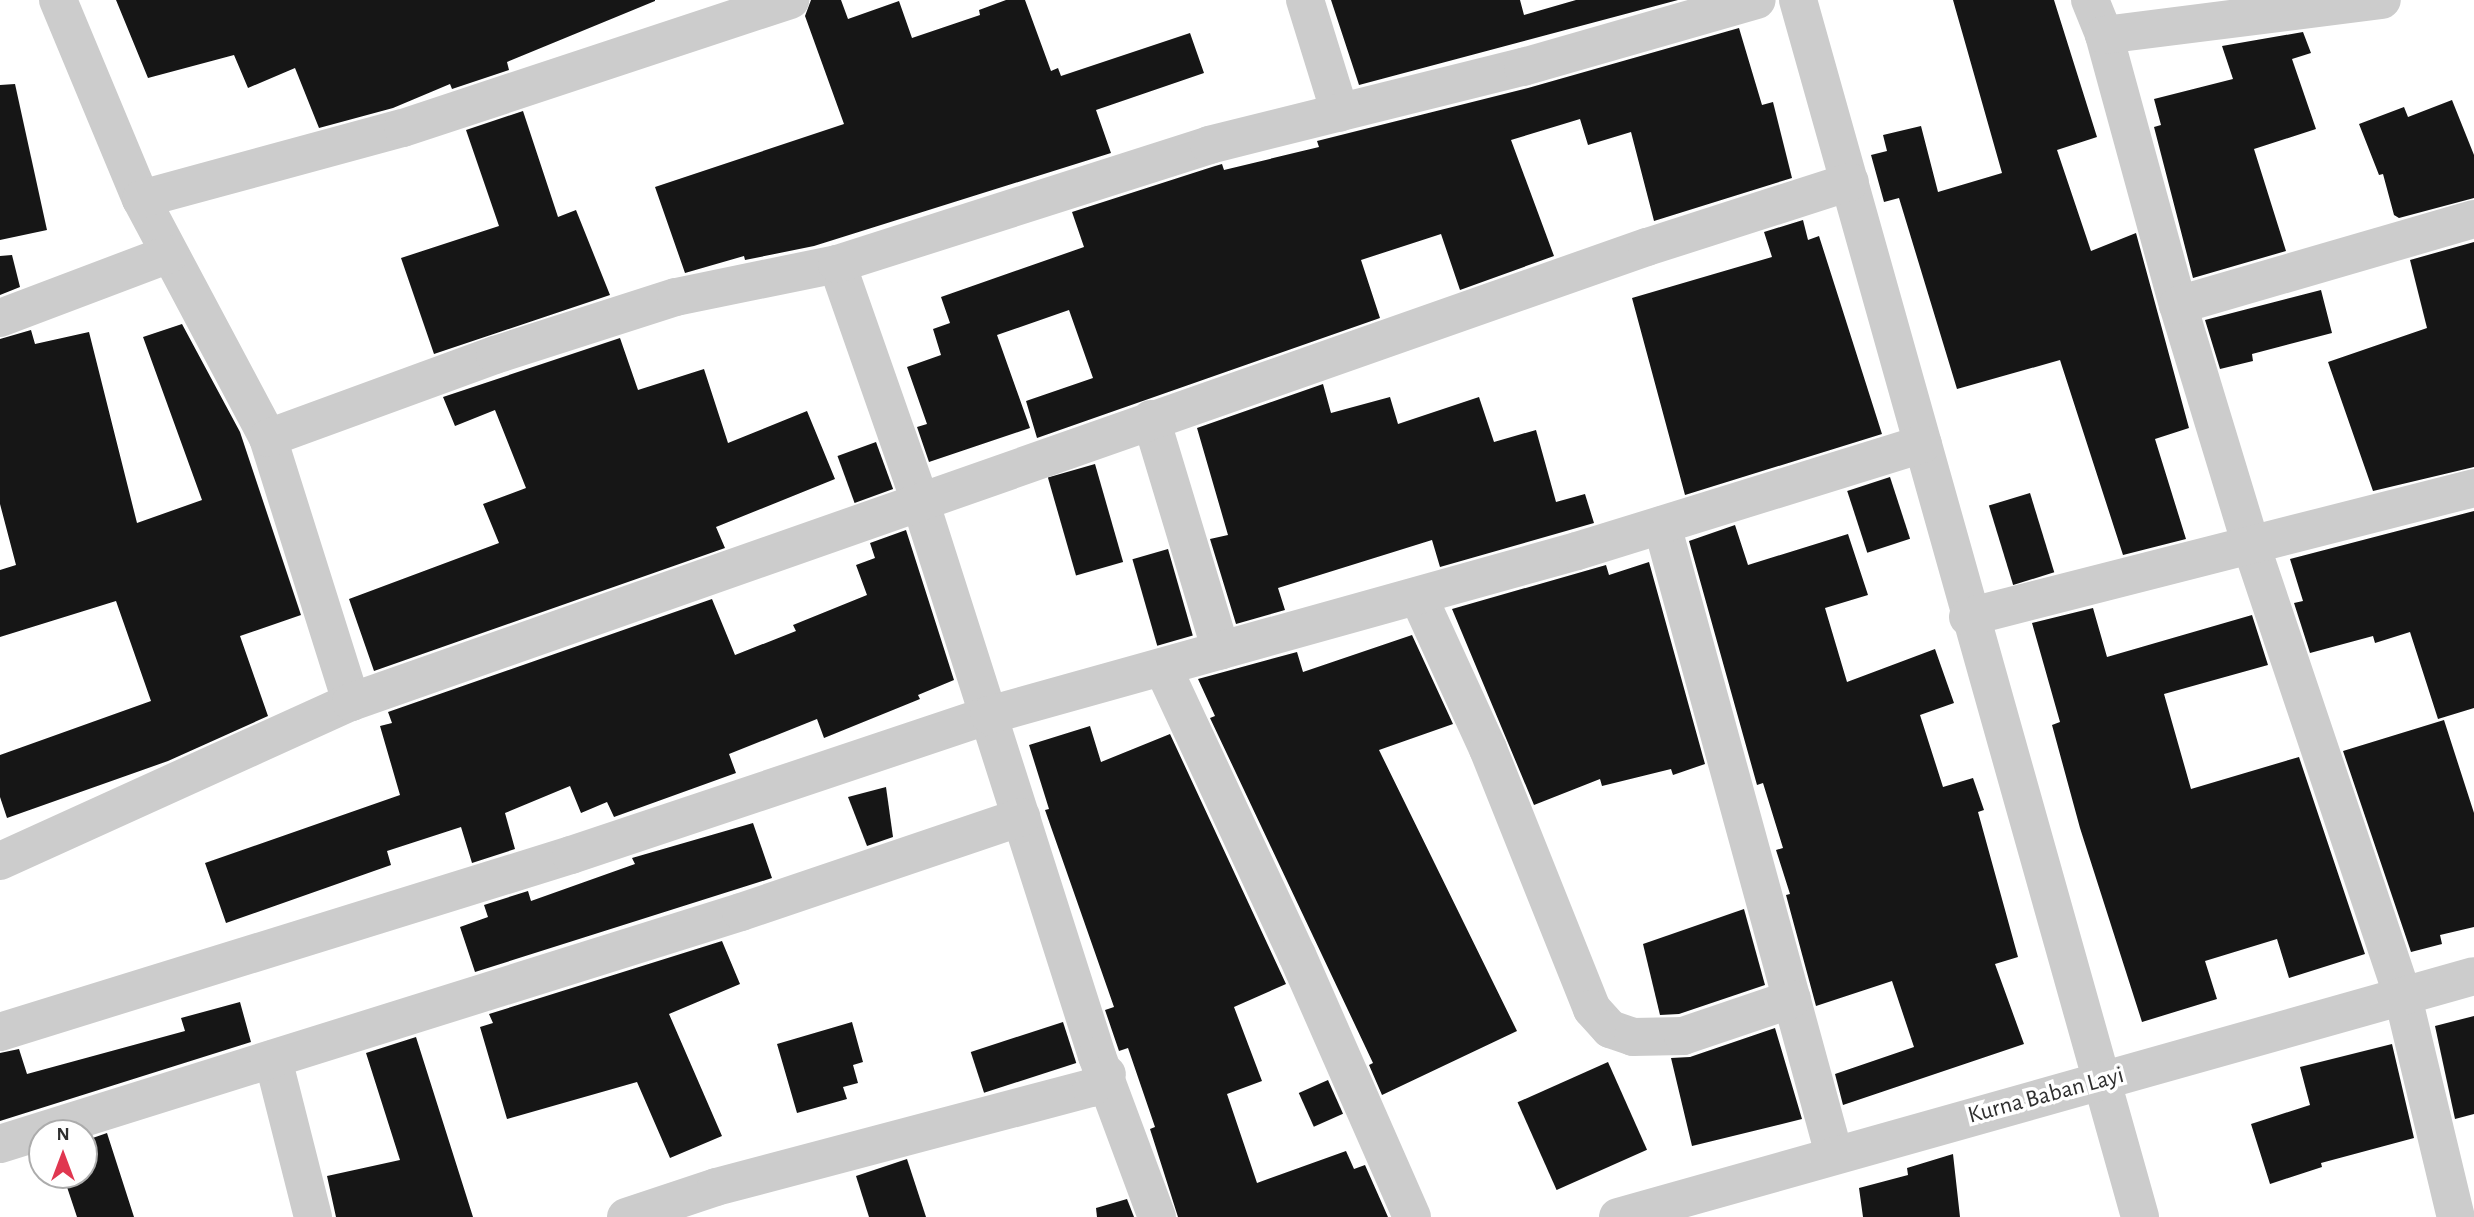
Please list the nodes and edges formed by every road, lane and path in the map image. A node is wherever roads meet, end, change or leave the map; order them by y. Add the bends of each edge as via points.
1 (58, 0) edge
2 (790, 0) edge
3 (1305, 0) edge
4 (1757, 0) edge
5 (1798, 0) edge
6 (2090, 0) edge
7 (2382, 0) edge
8 (2105, 35) junction
9 (1340, 113) junction
10 (1850, 182) junction
11 (141, 199) junction
12 (2474, 219) edge
13 (169, 254) junction
14 (837, 264) junction
15 (2178, 305) junction
16 (0, 318) edge
17 (1151, 419) junction
18 (268, 438) junction
19 (1923, 444) junction
20 (2474, 488) edge
21 (920, 501) junction
22 (1662, 525) junction
23 (2250, 545) junction
24 (1418, 596) junction
25 (1968, 617) junction
26 (1221, 651) junction
27 (1163, 668) junction
28 (351, 702) junction
29 (989, 716) junction
30 (1021, 817) junction
31 (0, 861) edge
32 (2474, 976) edge
33 (2403, 997) junction
34 (1792, 999) junction
35 (0, 1032) edge
36 (273, 1059) junction
37 (1107, 1074) junction
38 (2099, 1081) junction
39 (0, 1144) edge
40 (1834, 1154) junction
41 (313, 1217) edge
42 (626, 1217) edge
43 (1157, 1217) edge
44 (1412, 1217) edge
45 (1618, 1217) edge
46 (2140, 1217) edge
47 (2456, 1217) edge

1 - 11 street
2 - 11 street via 403,128
3 - 9 street
4 - 9 street
5 - 10 street
6 - 8 street
7 - 8 street
8 - 15 street
9 - 14 street via 1209,145
10 - 17 street via 1647,247
10 - 19 street
11 - 13 street
12 - 15 street
13 - 16 street
13 - 18 street
14 - 18 street via 676,297 495,355
14 - 21 street
15 - 23 street
17 - 21 street
17 - 26 street
18 - 28 street
19 - 22 street
19 - 25 street
20 - 23 street
21 - 28 street
21 - 29 street
22 - 24 street
22 - 34 street
23 - 25 street
23 - 33 street
24 - 26 street
24 - 34 street via 1488,749 1592,1009 1610,1029 1633,1037 1683,1036
25 - 38 street
26 - 27 street
27 - 29 street
27 - 44 street via 1297,954
28 - 31 street
29 - 30 street
29 - 35 street via 571,855
30 - 36 street via 741,912
30 - 37 street via 1097,1056
32 - 33 street, Kurna Baban Layi
33 - 38 street, Kurna Baban Layi
33 - 47 street
34 - 40 street
36 - 39 street
36 - 41 street
37 - 42 street via 1091,1088 716,1187
37 - 43 street
38 - 40 street, Kurna Baban Layi
38 - 46 street
40 - 45 street, Kurna Baban Layi

